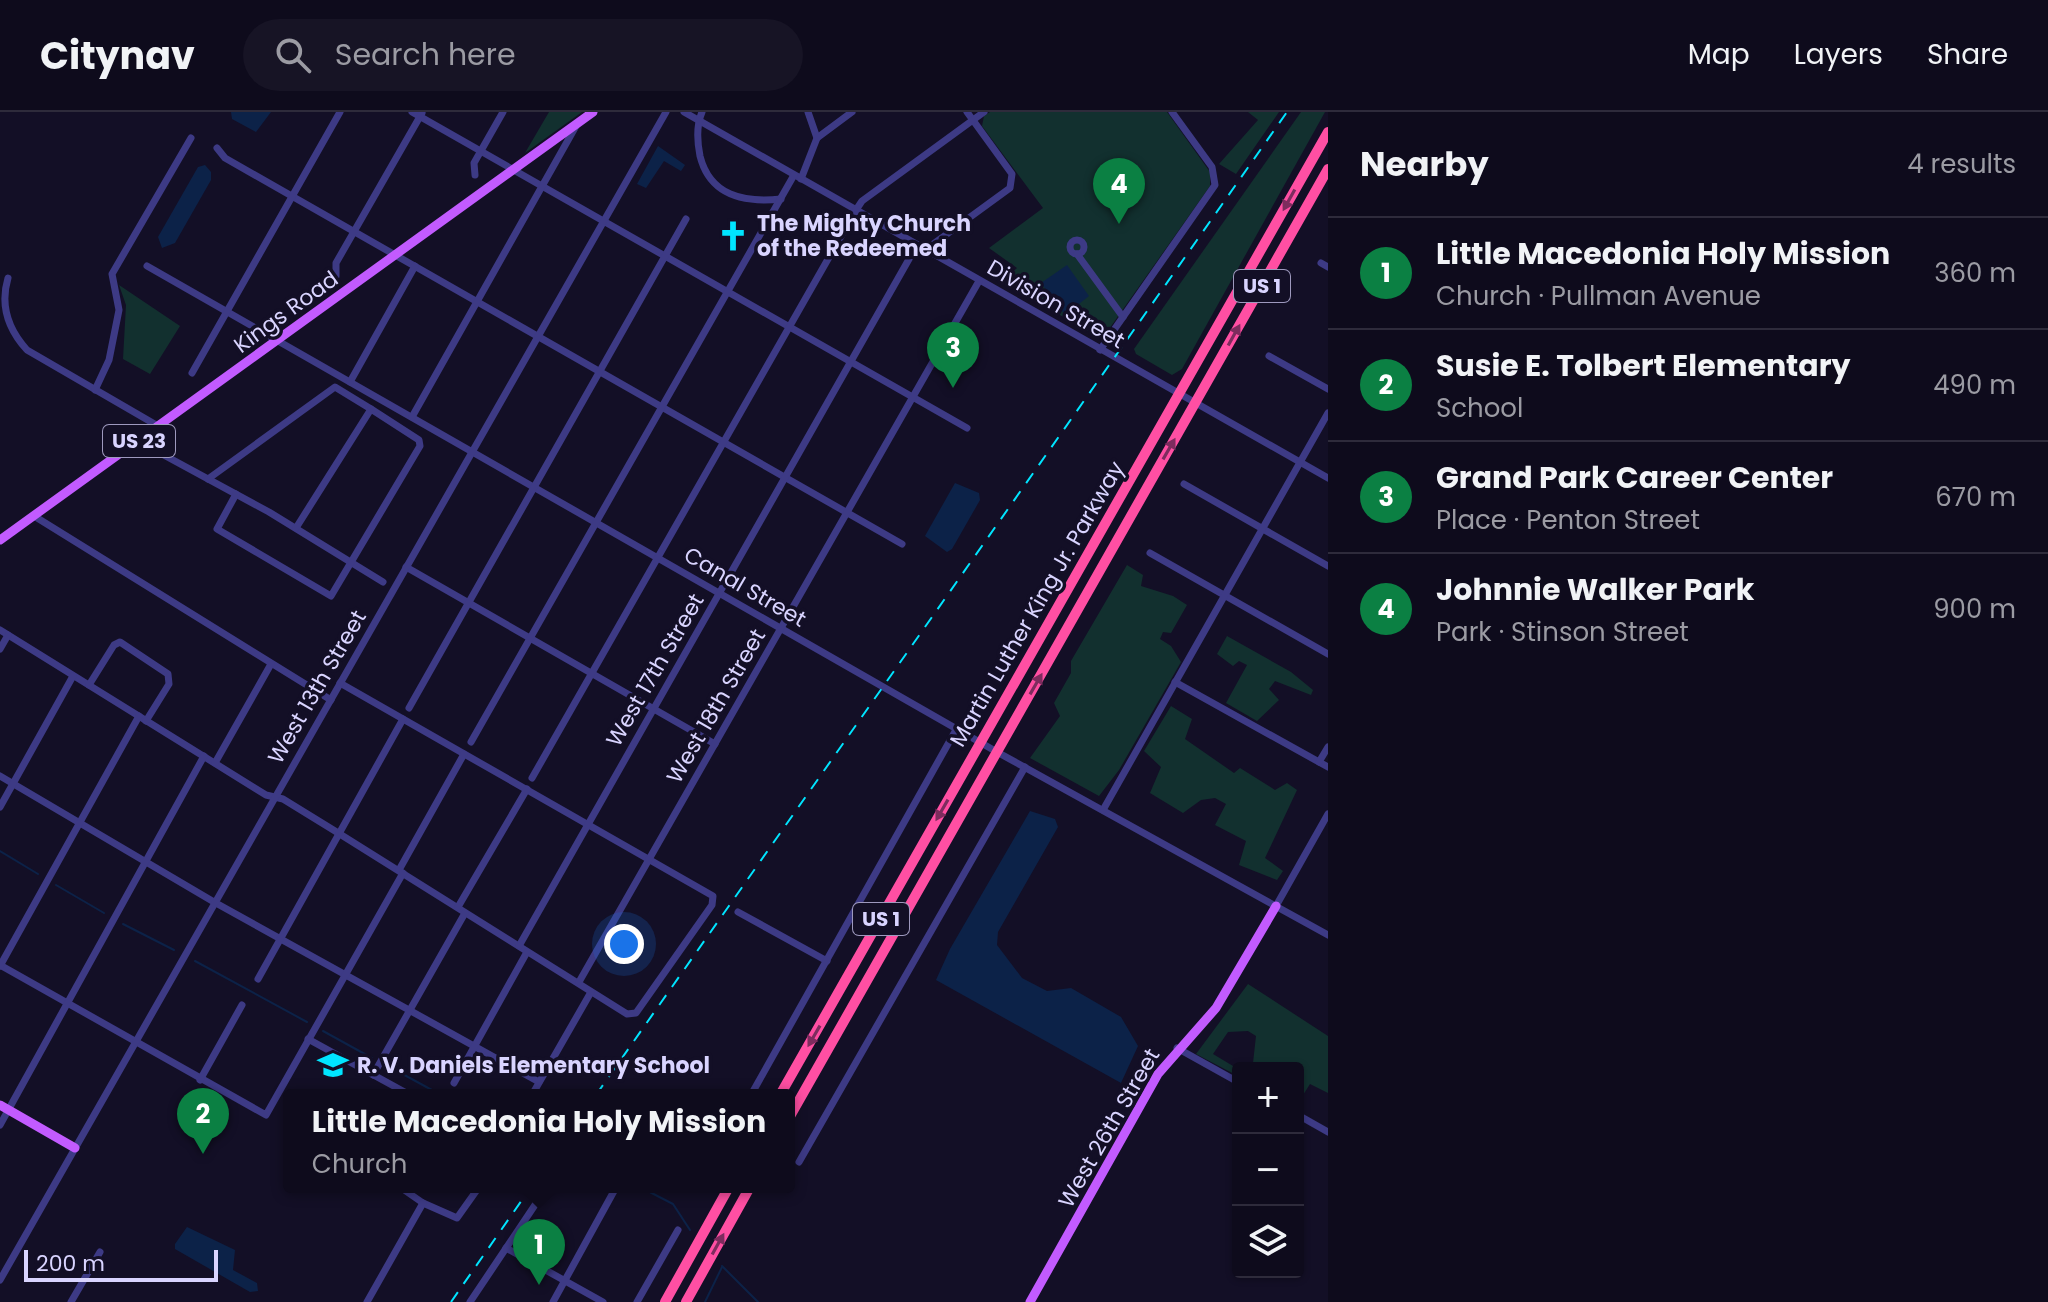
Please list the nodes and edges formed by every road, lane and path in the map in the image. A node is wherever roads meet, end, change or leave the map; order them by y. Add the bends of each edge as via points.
1 (340, 112) edge
2 (503, 112) edge
3 (593, 112) edge
4 (666, 112) edge
5 (684, 112) edge
6 (808, 112) edge
7 (852, 112) edge
8 (967, 112) edge
9 (984, 112) edge
10 (1172, 112) edge
11 (418, 113) edge
12 (701, 116) edge
13 (973, 120) junction
14 (577, 123) junction
15 (1328, 132) edge
16 (191, 138) dead end
17 (817, 138) junction
18 (217, 148) dead end
19 (481, 151) junction
20 (514, 169) junction
21 (1328, 169) edge
22 (475, 175) dead end
23 (798, 177) junction
24 (543, 186) junction
25 (292, 196) junction
26 (781, 199) junction
27 (856, 210) junction
28 (686, 219) dead end
29 (604, 222) junction
30 (354, 232) junction
31 (917, 245) junction
32 (925, 250) junction
33 (395, 254) junction
34 (1077, 254) dead end
35 (666, 256) junction
36 (147, 266) dead end
37 (415, 266) junction
38 (336, 276) dead end
39 (8, 278) dead end
40 (979, 281) junction
41 (727, 292) junction
42 (477, 302) junction
43 (226, 311) junction
44 (1123, 317) junction
45 (789, 327) junction
46 (538, 337) junction
47 (277, 340) junction
48 (1100, 350) junction
49 (1269, 356) dead end
50 (851, 362) junction
51 (600, 372) junction
52 (192, 373) dead end
53 (350, 382) junction
54 (1328, 389) edge
55 (97, 390) junction
56 (1179, 393) junction
57 (912, 397) junction
58 (1196, 402) junction
59 (661, 408) junction
60 (371, 409) junction
61 (1328, 413) edge
62 (412, 417) junction
63 (158, 426) junction
64 (967, 428) dead end
65 (138, 441) junction
66 (723, 442) junction
67 (472, 452) junction
68 (1300, 462) junction
69 (785, 478) junction
70 (1328, 478) edge
71 (208, 479) junction
72 (1184, 484) dead end
73 (535, 488) junction
74 (236, 494) junction
75 (846, 513) junction
76 (34, 516) junction
77 (596, 523) junction
78 (296, 528) junction
79 (1262, 529) junction
80 (0, 540) edge
81 (902, 544) dead end
82 (1150, 553) dead end
83 (657, 558) junction
84 (352, 562) junction
85 (1328, 566) edge
86 (406, 567) junction
87 (383, 582) dead end
88 (719, 593) junction
89 (1224, 595) junction
90 (469, 603) junction
91 (781, 628) junction
92 (0, 630) edge
93 (8, 635) junction
94 (531, 638) junction
95 (0, 649) edge
96 (1328, 654) edge
97 (271, 664) junction
98 (592, 673) junction
99 (73, 676) junction
100 (1175, 682) junction
101 (340, 683) junction
102 (89, 685) junction
103 (331, 700) junction
104 (409, 708) dead end
105 (654, 709) junction
106 (142, 718) junction
107 (403, 719) junction
108 (957, 728) junction
109 (471, 742) dead end
110 (981, 742) junction
111 (715, 744) junction
112 (1328, 747) edge
113 (997, 752) junction
114 (464, 754) junction
115 (204, 756) junction
116 (1319, 762) junction
117 (215, 763) junction
118 (1025, 767) junction
119 (1328, 767) edge
120 (0, 776) edge
121 (532, 778) dead end
122 (13, 784) junction
123 (527, 789) junction
124 (275, 797) junction
125 (0, 807) edge
126 (1103, 810) junction
127 (1328, 814) edge
128 (79, 823) junction
129 (588, 824) junction
130 (339, 833) junction
131 (649, 859) junction
132 (145, 862) junction
133 (401, 872) junction
134 (214, 902) junction
135 (1276, 906) junction
136 (462, 910) junction
137 (738, 912) dead end
138 (1328, 935) edge
139 (280, 940) junction
140 (519, 946) junction
141 (527, 952) junction
142 (827, 961) junction
143 (0, 965) edge
144 (345, 975) junction
145 (258, 979) dead end
146 (579, 982) junction
147 (591, 992) junction
148 (67, 1004) junction
149 (242, 1005) dead end
150 (410, 1010) junction
151 (308, 1039) junction
152 (134, 1043) junction
153 (474, 1046) junction
154 (1177, 1048) junction
155 (373, 1075) junction
156 (1232, 1079) edge
157 (200, 1080) junction
158 (539, 1082) junction
159 (454, 1083) dead end
160 (399, 1089) edge
161 (535, 1089) edge
162 (754, 1089) edge
163 (783, 1089) edge
164 (4, 1107) edge
165 (795, 1107) edge
166 (1304, 1118) edge
167 (0, 1125) edge
168 (1328, 1132) edge
169 (75, 1148) junction
170 (799, 1162) dead end
171 (409, 1193) edge
172 (475, 1193) edge
173 (543, 1193) edge
174 (613, 1193) edge
175 (726, 1193) edge
176 (747, 1193) edge
177 (423, 1203) junction
178 (678, 1230) dead end
179 (506, 1248) junction
180 (100, 1252) dead end
181 (0, 1280) edge
182 (565, 1281) junction
183 (71, 1302) edge
184 (367, 1302) edge
185 (470, 1302) edge
186 (553, 1302) edge
187 (603, 1302) edge
188 (637, 1302) edge
189 (665, 1302) edge
190 (686, 1302) edge
191 (1030, 1302) edge

1 - 25 street
2 - 19 street
3 - 14 main road, Kings Road / US 23
4 - 29 street, West 13th Street
5 - 12 street, Division Street
6 - 17 street
7 - 17 street
8 - 13 street
9 - 13 street
10 - 44 street via 1216,179
11 - 19 street
11 - 30 street
12 - 23 street, Division Street
12 - 26 street via 702,163 715,185 747,200
13 - 27 street
13 - 32 street via 1013,181
14 - 20 main road, Kings Road / US 23
14 - 24 street
15 -> 56 highway, Martin Luther King Jr. Parkway / US 1
16 - 55 street via 112,274 119,310
17 - 23 street
18 - 25 street via 225,158
19 - 20 street
19 - 22 street
20 - 24 street
20 - 33 main road, Kings Road / US 23
58 -> 21 highway, Martin Luther King Jr. Parkway / US 1
23 - 26 street
23 - 27 street, Division Street
24 - 29 street
24 - 42 street
25 - 30 street
25 - 43 street
26 - 41 street
27 - 31 street, Division Street
27 - 45 street
28 - 35 street
29 - 35 street
29 - 46 street, West 13th Street
30 - 33 street
30 - 38 street via 336,263
31 - 32 street, Division Street
31 - 50 street, West 17th Street
32 - 40 street, Division Street
33 - 37 street
33 - 47 main road, Kings Road / US 23
34 - 44 street
35 - 41 street
35 - 51 street
36 - 43 street, Canal Street
37 - 42 street
37 - 53 street
39 - 55 street via 1,305 19,341
40 - 48 street, Division Street
40 - 57 street, West 18th Street
41 - 45 street
41 - 59 street
42 - 46 street
42 - 62 street
43 - 47 street, Canal Street
43 - 52 street
44 - 48 street
45 - 50 street
45 - 66 street
46 - 51 street
46 - 67 street, West 13th Street
47 - 53 street, Canal Street
47 - 63 main road, Kings Road / US 23
48 - 56 street, Division Street
49 - 54 street
50 - 57 street
50 - 69 street, West 17th Street
51 - 59 street
51 - 73 street
53 - 62 street, Canal Street
55 - 63 street
56 - 58 street, Division Street
56 - 110 highway, Martin Luther King Jr. Parkway / US 1
57 - 64 street
57 - 75 street, West 18th Street
58 - 68 street, Division Street
113 -> 58 highway, Martin Luther King Jr. Parkway / US 1
59 - 66 street
59 - 77 street
60 - 71 street via 335,387
60 - 78 street
60 - 84 street via 414,435 420,446
61 - 68 street
62 - 67 street, Canal Street
63 - 65 main road, Kings Road / US 23
65 - 71 street
65 - 76 main road, Kings Road / US 23
66 - 69 street
66 - 83 street
67 - 73 street, Canal Street
67 - 86 street, West 13th Street
68 - 70 street, Division Street
68 - 79 street
69 - 75 street
69 - 88 street, West 17th Street
71 - 74 street
72 - 79 street
73 - 77 street, Canal Street
73 - 90 street
74 - 78 street
74 - 84 street via 217,529 318,589 331,596
75 - 81 street
75 - 91 street, West 18th Street
76 - 80 main road, Kings Road / US 23
76 - 97 street
77 - 83 street, Canal Street
77 - 94 street
78 - 84 street
79 - 85 street
79 - 89 street
82 - 89 street
83 - 88 street, Canal Street
83 - 98 street
84 - 87 street
86 - 90 street
86 - 101 street, West 13th Street
88 - 91 street, Canal Street
88 - 105 street, West 17th Street
89 - 96 street
89 - 100 street
90 - 94 street
90 - 104 street
91 - 108 street, Canal Street
91 - 111 street, West 18th Street
92 - 93 street
93 - 95 street
93 - 99 street
94 - 98 street
94 - 109 street
97 - 103 street
97 - 117 street
98 - 105 street
98 - 121 street
99 - 102 street
99 - 122 street
100 - 116 street
100 - 126 street
101 - 103 street, West 13th Street
101 - 107 street
102 - 106 street
102 - 106 street via 120,642 168,674 169,684
103 - 124 street, West 13th Street
105 - 111 street
105 - 129 street, West 17th Street
106 - 115 street
106 - 128 street
107 - 114 street
107 - 130 street
108 - 110 street, Canal Street
108 - 142 street
110 - 113 street, Canal Street
110 -> 163 highway, Martin Luther King Jr. Parkway / US 1
111 - 131 street, West 18th Street
112 - 116 street
113 - 118 street, Canal Street
113 - 165 highway, Martin Luther King Jr. Parkway / US 1
114 - 123 street
114 - 133 street
115 - 117 street
115 - 132 street
116 - 119 street
117 - 124 street
118 - 126 street, Canal Street
118 - 170 street
120 - 122 street
122 - 125 street
122 - 128 street
123 - 129 street
123 - 136 street
124 - 130 street
124 - 134 street, West 13th Street
126 - 135 street, Canal Street
127 - 135 street, West 26th Street
128 - 132 street
128 - 143 street
129 - 131 street
129 - 140 street, West 17th Street
130 - 133 street
130 - 139 street
131 - 146 street, West 18th Street
131 - 147 street via 714,900 632,1015
132 - 134 street
132 - 148 street
133 - 136 street
133 - 144 street
134 - 139 street
134 - 152 street, West 13th Street
135 - 138 street, Canal Street
135 - 154 main road, West 26th Street via 1223,998
136 - 140 street
136 - 150 street
137 - 142 street
139 - 144 street
139 - 145 street
140 - 141 street
141 - 146 street
141 - 153 street
142 - 162 street
143 - 148 street
144 - 150 street
144 - 151 street
146 - 147 street
147 - 158 street
148 - 152 street
148 - 164 street
149 - 157 street
150 - 153 street
150 - 155 street
151 - 155 street
151 - 157 street via 266,1115
152 - 157 street
152 - 169 street, West 13th Street
153 - 158 street
153 - 159 street
154 - 156 street
154 - 191 main road, West 26th Street
155 - 160 street
158 - 161 street
164 - 167 street
164 - 169 main road
166 - 168 street
169 - 181 street, West 13th Street
171 - 177 street
172 - 177 street via 457,1218
173 - 179 street
174 - 182 street
175 - 189 highway
190 -> 176 highway
177 - 184 street
178 - 188 street
179 - 182 street
179 - 185 street
180 - 183 street
182 - 186 street
182 - 187 street

